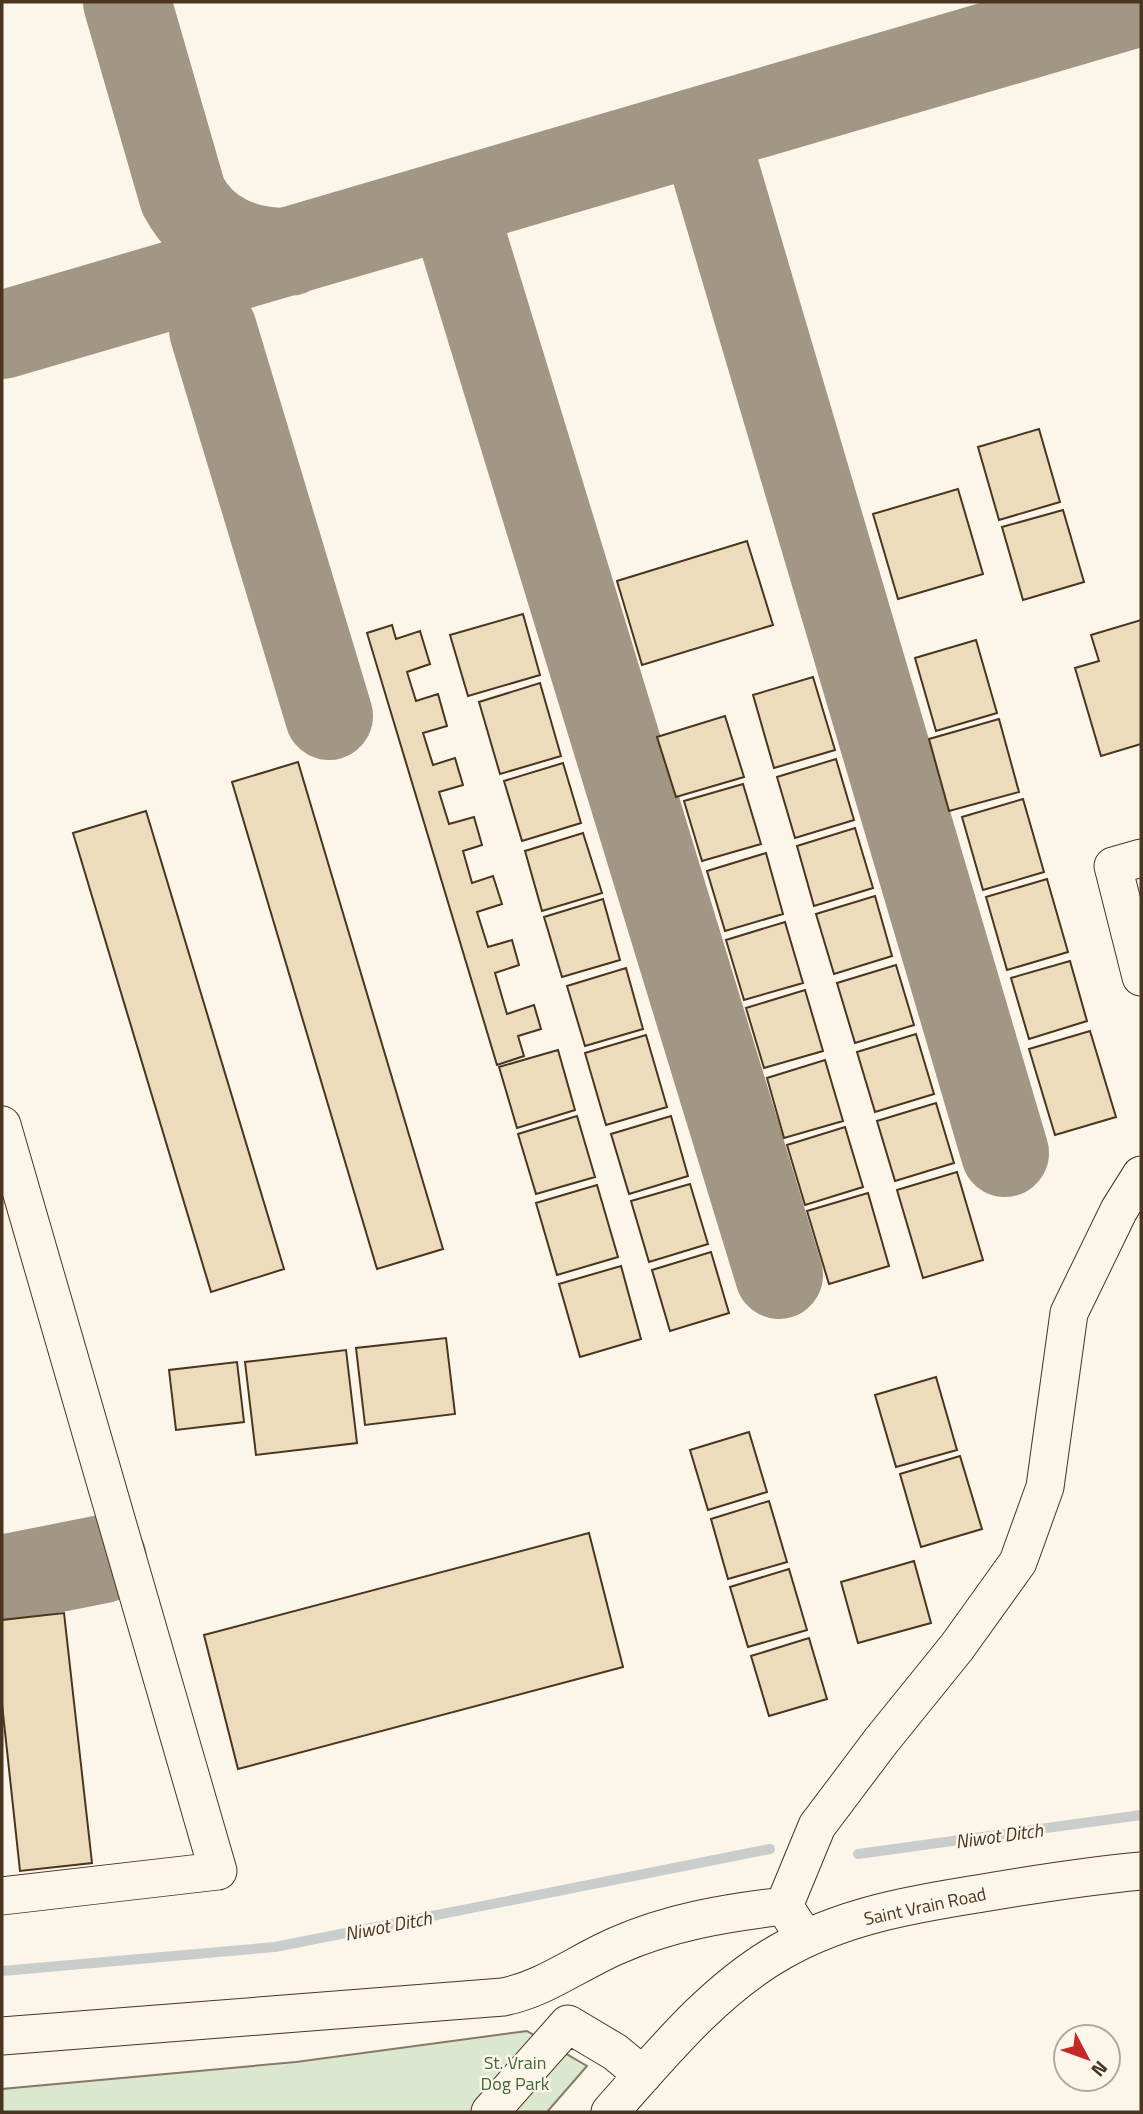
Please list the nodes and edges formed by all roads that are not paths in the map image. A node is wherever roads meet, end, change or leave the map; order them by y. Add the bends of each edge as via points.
1 (1141, 858) edge
2 (1141, 977) edge
3 (2, 1125) edge
4 (1141, 1175) edge
5 (1141, 1871) edge
6 (2, 1896) edge
7 (784, 1906) junction
8 (805, 1938) junction
9 (2, 2036) edge
10 (643, 2075) junction
11 (490, 2112) edge
12 (610, 2112) edge

1 - 2 street via 1114,866
3 - 6 street via 218,1871
4 - 7 street via 1069,1313 1045,1487 1018,1562 817,1826
5 - 8 street, Saint Vrain Road via 904,1906
7 - 8 street
7 - 9 street via 717,1914 668,1926 613,1947 539,1987 503,1997
8 - 10 street, Saint Vrain Road via 722,1994
10 - 11 street via 568,2024
10 - 12 street, Saint Vrain Road

